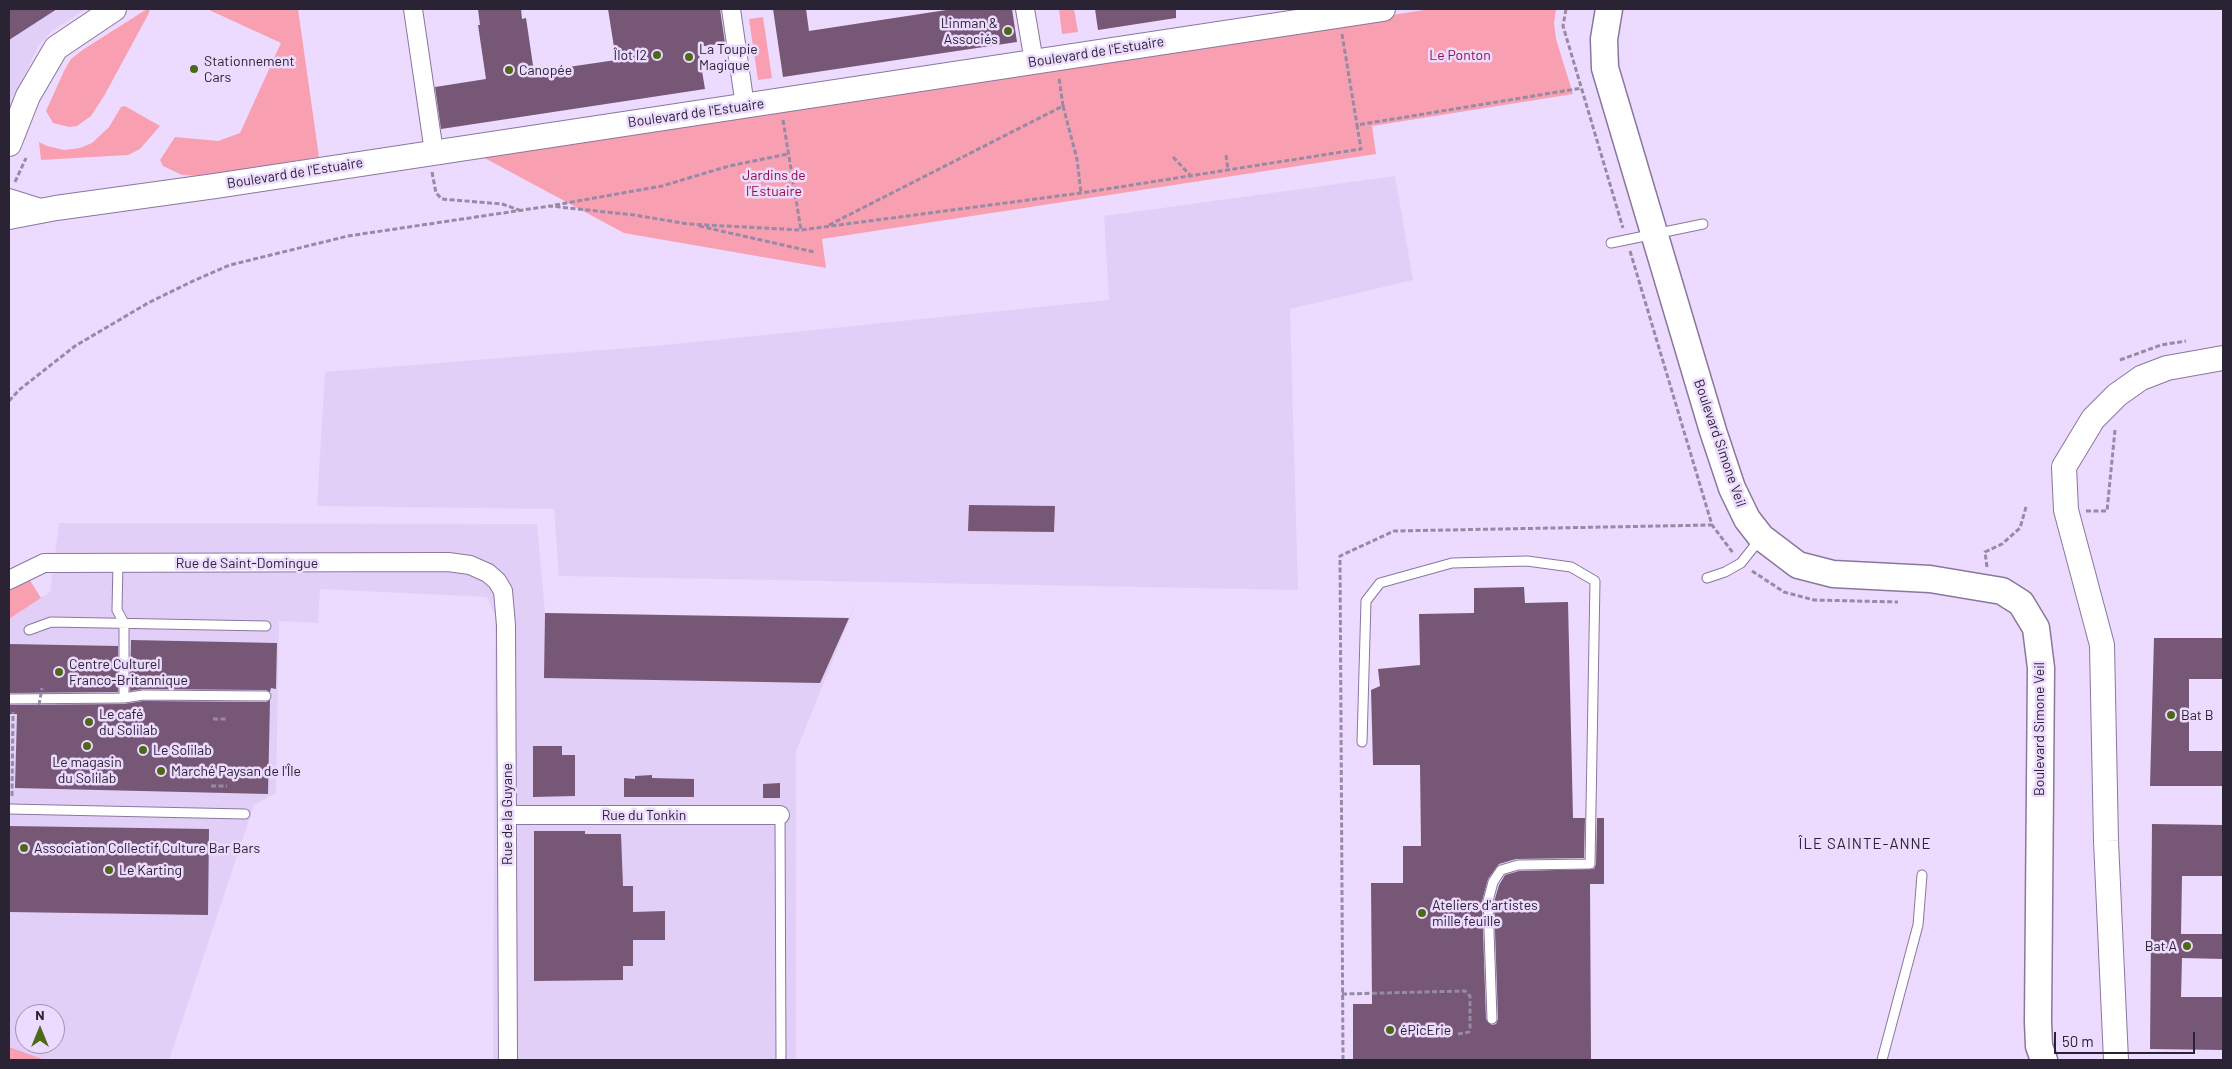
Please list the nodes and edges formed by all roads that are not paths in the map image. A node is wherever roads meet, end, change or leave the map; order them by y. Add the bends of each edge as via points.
1 (114, 9) edge
2 (413, 9) edge
3 (731, 9) edge
4 (1025, 9) edge
5 (1383, 9) edge
6 (1609, 9) edge
7 (1339, 12) edge
8 (1045, 60) junction
9 (745, 106) junction
10 (20, 147) edge
11 (434, 152) junction
12 (11, 205) edge
13 (1702, 224) dead end
14 (1654, 233) junction
15 (1611, 243) dead end
16 (2223, 358) edge
17 (1761, 537) junction
18 (118, 563) junction
19 (488, 573) joint
20 (1707, 578) dead end
21 (9, 580) edge
22 (124, 623) junction
23 (266, 626) dead end
24 (28, 630) dead end
25 (266, 696) dead end
26 (124, 698) junction
27 (11, 699) edge
28 (1362, 742) dead end
29 (10, 809) edge
30 (245, 814) dead end
31 (507, 815) junction
32 (780, 815) joint
33 (1922, 875) dead end
34 (1492, 1018) dead end
35 (508, 1060) edge
36 (781, 1060) edge
37 (1882, 1060) edge
38 (2044, 1060) edge
39 (2116, 1060) edge

1 - 10 main road via 56,48 28,96
2 - 11 street
3 - 9 street
4 - 8 street
5 - 7 main road, Boulevard de l'Estuaire
6 - 14 main road, Boulevard Simone Veil via 1604,39 1605,68
7 - 8 main road, Boulevard de l'Estuaire
8 - 9 main road, Boulevard de l'Estuaire
9 - 11 main road, Boulevard de l'Estuaire
11 - 12 main road, Boulevard de l'Estuaire via 45,210
13 - 14 lane
14 - 15 lane
14 - 17 main road, Boulevard Simone Veil via 1732,488 1747,519
16 - 39 main road via 2167,368 2141,378 2117,395 2093,419 2064,467 2067,517 2102,645 2106,841
17 - 20 lane via 1741,563
17 - 38 main road, Boulevard Simone Veil via 1798,565 1833,574 1930,579 2002,591 2021,603 2036,628 2041,668 2038,1022 2039,1046
18 - 19 street, Rue de Saint-Domingue via 448,562 470,565
18 - 21 street, Rue de Saint-Domingue via 44,564
18 - 22 lane via 117,610
19 - 31 street, Rue de la Guyane via 503,591 505,607
22 - 23 lane
22 - 24 lane via 51,622
22 - 26 lane
25 - 26 lane via 143,695
26 - 27 lane
28 - 34 lane via 1366,601 1380,583 1452,564 1527,561 1571,567 1595,581 1590,864 1518,865 1501,870 1493,882 1488,901
29 - 30 lane
31 - 32 street, Rue du Tonkin
31 - 35 street, Rue de la Guyane
32 - 36 lane
33 - 37 lane via 1918,925

